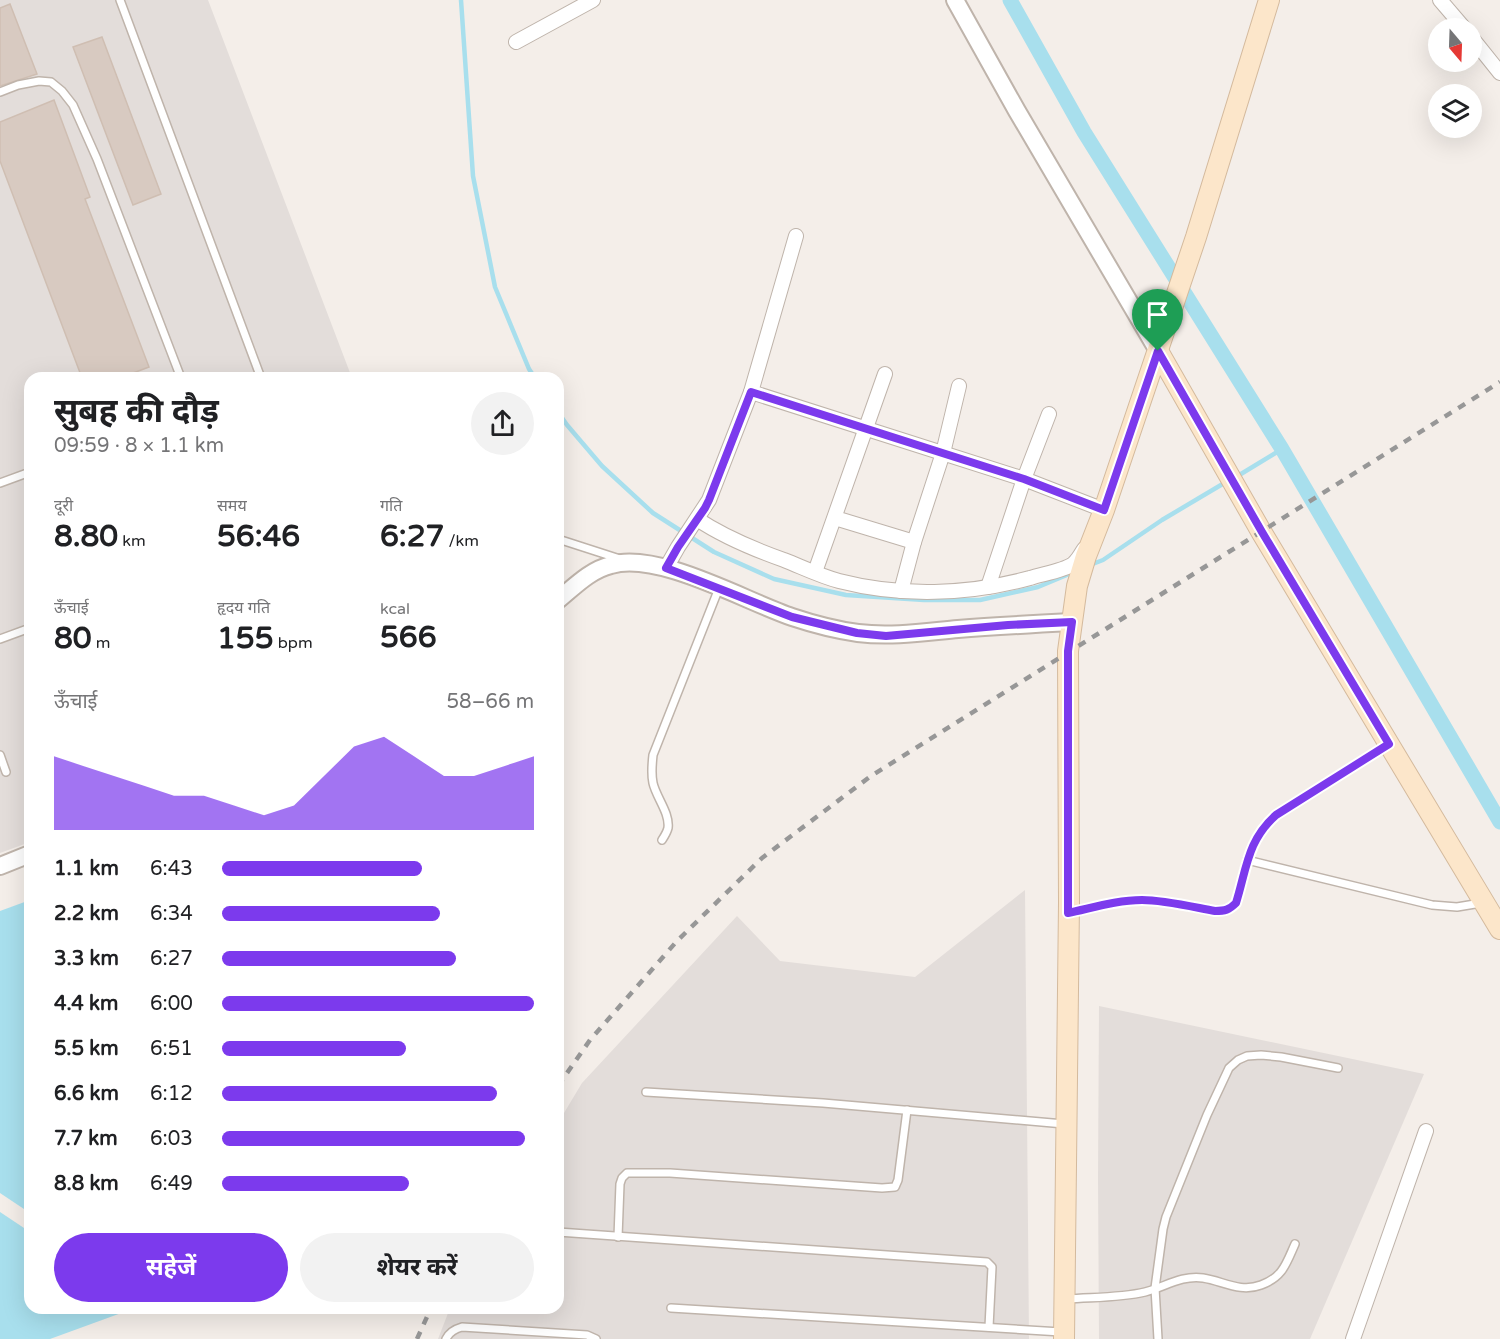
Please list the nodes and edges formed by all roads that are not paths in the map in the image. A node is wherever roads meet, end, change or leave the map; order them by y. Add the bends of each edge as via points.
1 (120, 0) edge
2 (593, 0) edge
3 (956, 0) edge
4 (1269, 0) edge
5 (1440, 0) edge
6 (1455, 18) edge
7 (516, 42) dead end
8 (1482, 51) edge
9 (1500, 74) edge
10 (0, 92) edge
11 (796, 236) dead end
12 (1158, 351) junction
13 (179, 372) edge
14 (259, 372) edge
15 (885, 374) dead end
16 (959, 386) dead end
17 (751, 392) junction
18 (1049, 414) dead end
19 (866, 428) junction
20 (943, 453) junction
21 (24, 474) edge
22 (1024, 479) junction
23 (0, 483) edge
24 (1104, 510) junction
25 (835, 518) junction
26 (695, 523) junction
27 (1094, 535) junction
28 (564, 541) edge
29 (914, 542) junction
30 (628, 561) junction
31 (666, 568) junction
32 (815, 572) junction
33 (988, 587) junction
34 (719, 588) junction
35 (902, 591) junction
36 (564, 595) edge
37 (1072, 622) junction
38 (24, 630) edge
39 (0, 639) edge
40 (1389, 744) junction
41 (0, 755) edge
42 (6, 772) dead end
43 (662, 840) dead end
44 (24, 856) edge
45 (1247, 860) junction
46 (0, 866) edge
47 (1484, 902) junction
48 (1068, 913) junction
49 (1500, 930) edge
50 (1338, 1068) dead end
51 (646, 1092) dead end
52 (907, 1110) junction
53 (1066, 1124) junction
54 (1426, 1131) dead end
55 (564, 1232) edge
56 (618, 1237) junction
57 (1295, 1244) dead end
58 (1155, 1288) junction
59 (1064, 1299) junction
60 (671, 1308) dead end
61 (989, 1327) junction
62 (1064, 1335) edge
63 (446, 1339) edge
64 (596, 1339) edge
65 (1158, 1339) edge
66 (1353, 1339) edge

1 - 14 lane
2 - 7 street
3 - 12 street
4 - 12 main road
5 - 6 street
8 - 9 street
10 - 13 lane via 18,85 51,82 73,105
11 - 17 street
12 - 24 main road
12 - 40 main road
15 - 19 street
16 - 20 street
17 - 19 street
17 - 26 street via 709,500
18 - 22 street
19 - 20 street
19 - 25 street
20 - 22 street
20 - 29 street
21 - 23 lane
22 - 24 street
22 - 33 street
24 - 27 main road
25 - 29 street
25 - 32 street
26 - 31 street
26 - 32 street
27 - 33 street via 1069,566
27 - 37 main road via 1077,585
28 - 30 lane
29 - 35 street
30 - 31 street
30 - 36 street via 591,573
31 - 34 street
32 - 35 street
33 - 35 street
34 - 37 street via 792,617 886,636
34 - 43 lane via 653,755 653,784 668,826
37 - 48 main road via 1068,651
38 - 39 lane
40 - 45 lane via 1276,815 1252,844
40 - 47 main road
41 - 42 lane
44 - 46 street
45 - 47 lane via 1432,905 1457,907
45 - 48 lane via 1236,903 1224,911 1139,900
47 - 49 main road
48 - 53 main road
50 - 58 lane via 1261,1055 1247,1056 1229,1068 1166,1217
51 - 52 lane
52 - 53 lane
52 - 56 lane via 895,1187 627,1173 620,1184
53 - 59 main road
54 - 66 street
55 - 56 lane
56 - 61 lane via 987,1262 993,1269
57 - 58 lane via 1278,1276 1259,1286 1247,1289 1190,1277
58 - 59 lane via 1130,1295
58 - 65 lane
59 - 62 main road
60 - 61 lane
61 - 62 lane
63 - 64 lane via 462,1327 587,1335

